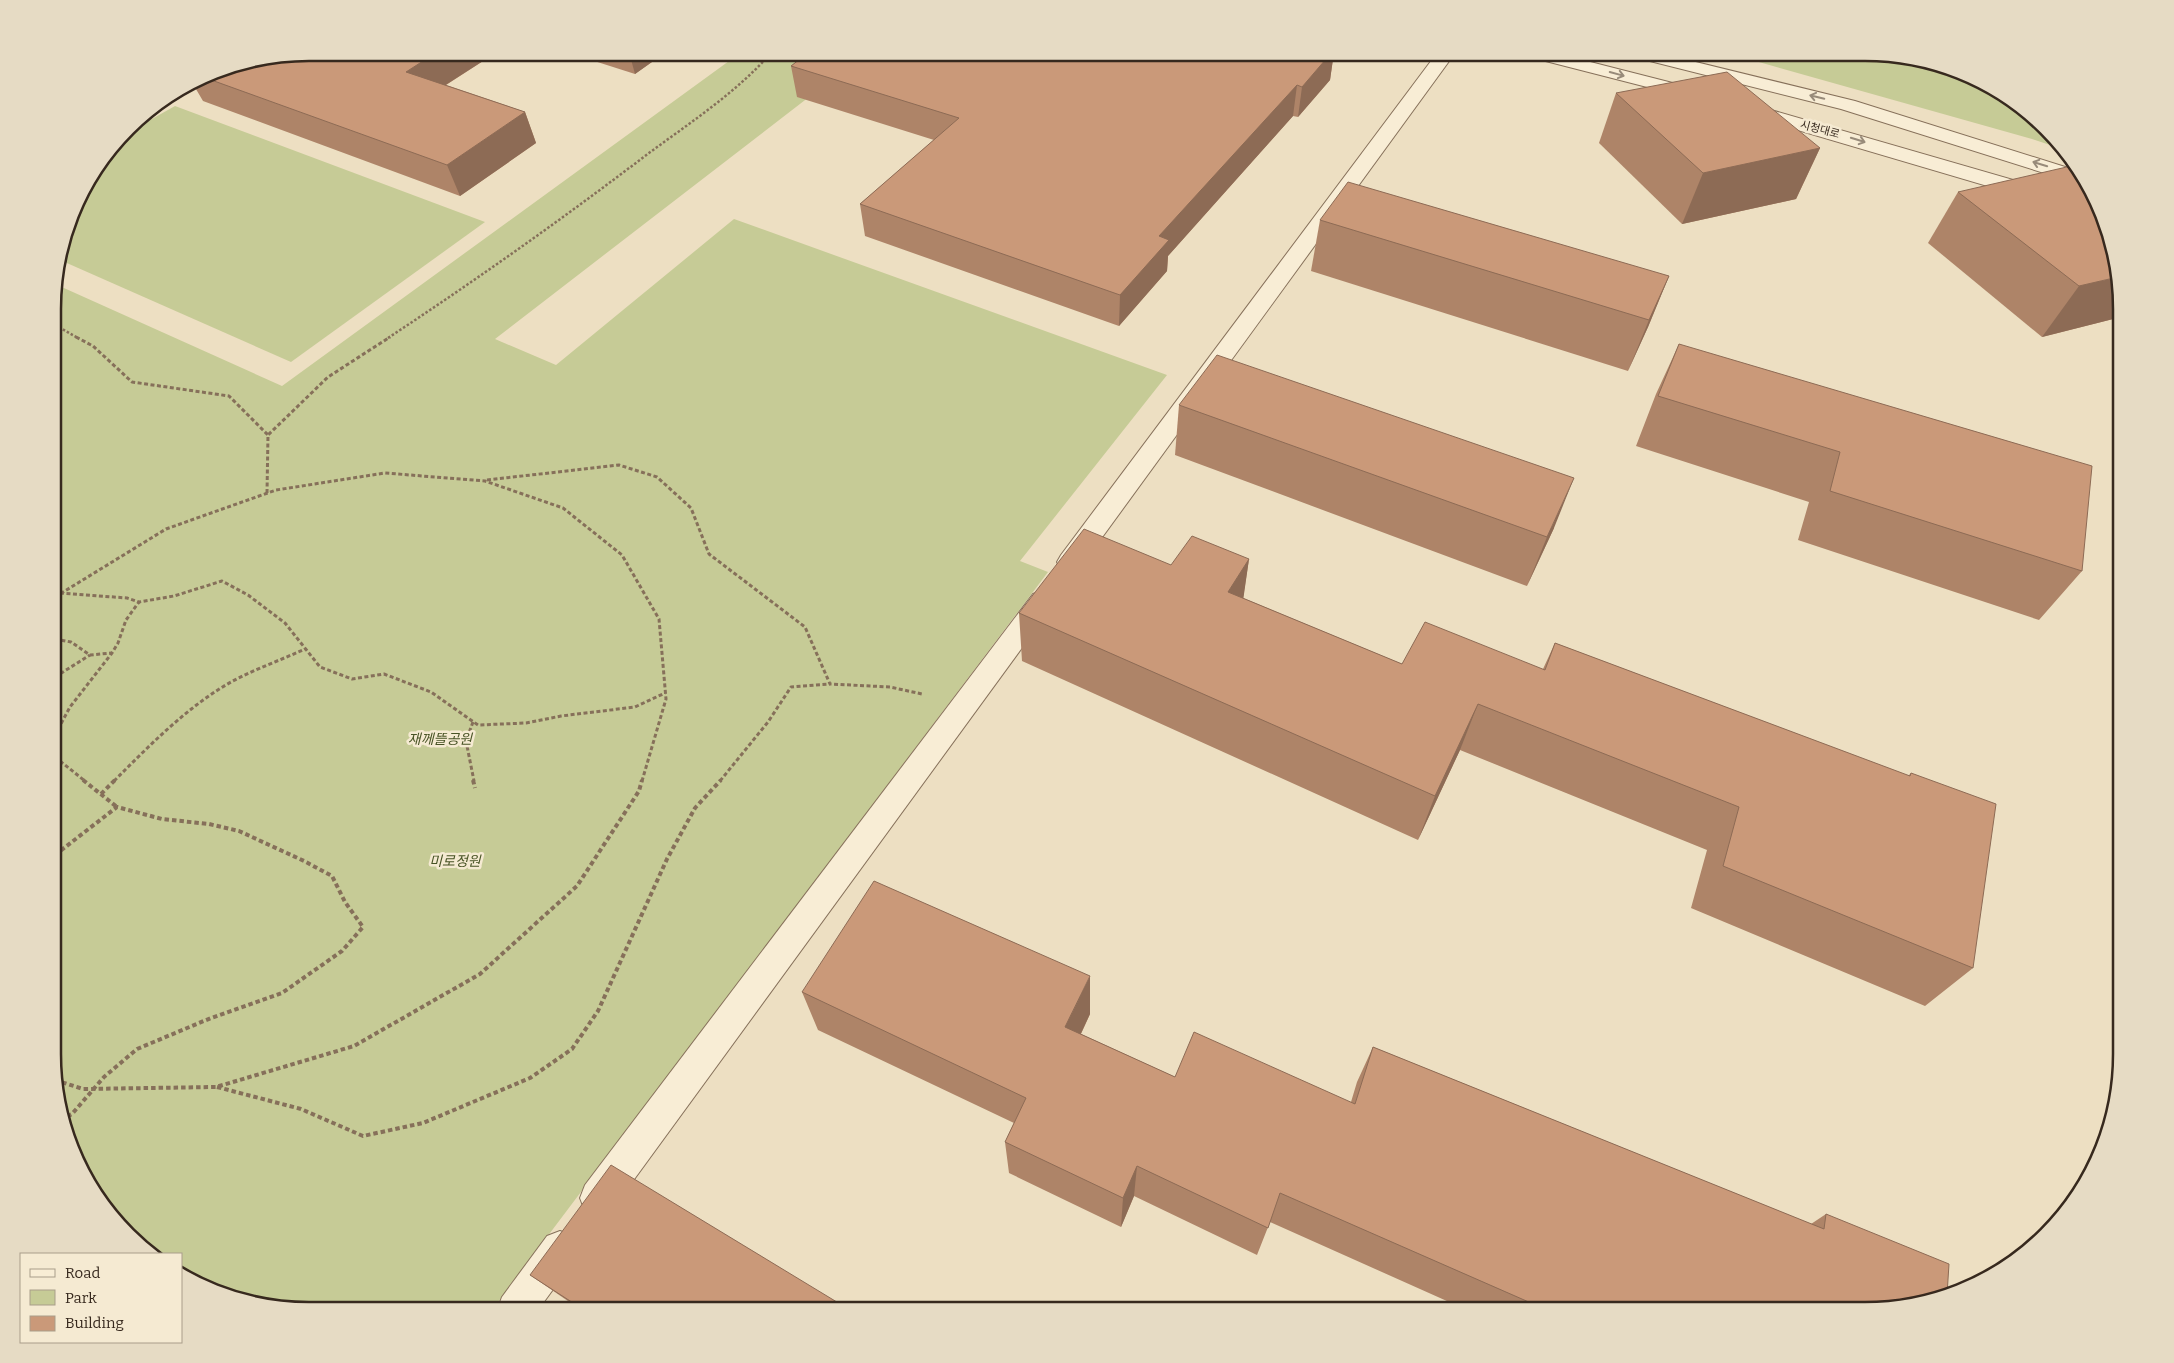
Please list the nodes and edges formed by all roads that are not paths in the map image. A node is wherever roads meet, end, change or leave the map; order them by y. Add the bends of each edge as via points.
1 (1439, 61) edge
2 (1570, 61) edge
3 (1675, 61) edge
4 (1709, 98) edge
5 (1737, 106) edge
6 (2074, 176) edge
7 (2093, 211) edge
8 (521, 1302) edge

1 - 8 street
2 -> 4 street
6 -> 3 street via 1848,105
5 -> 7 street, 시청대로

